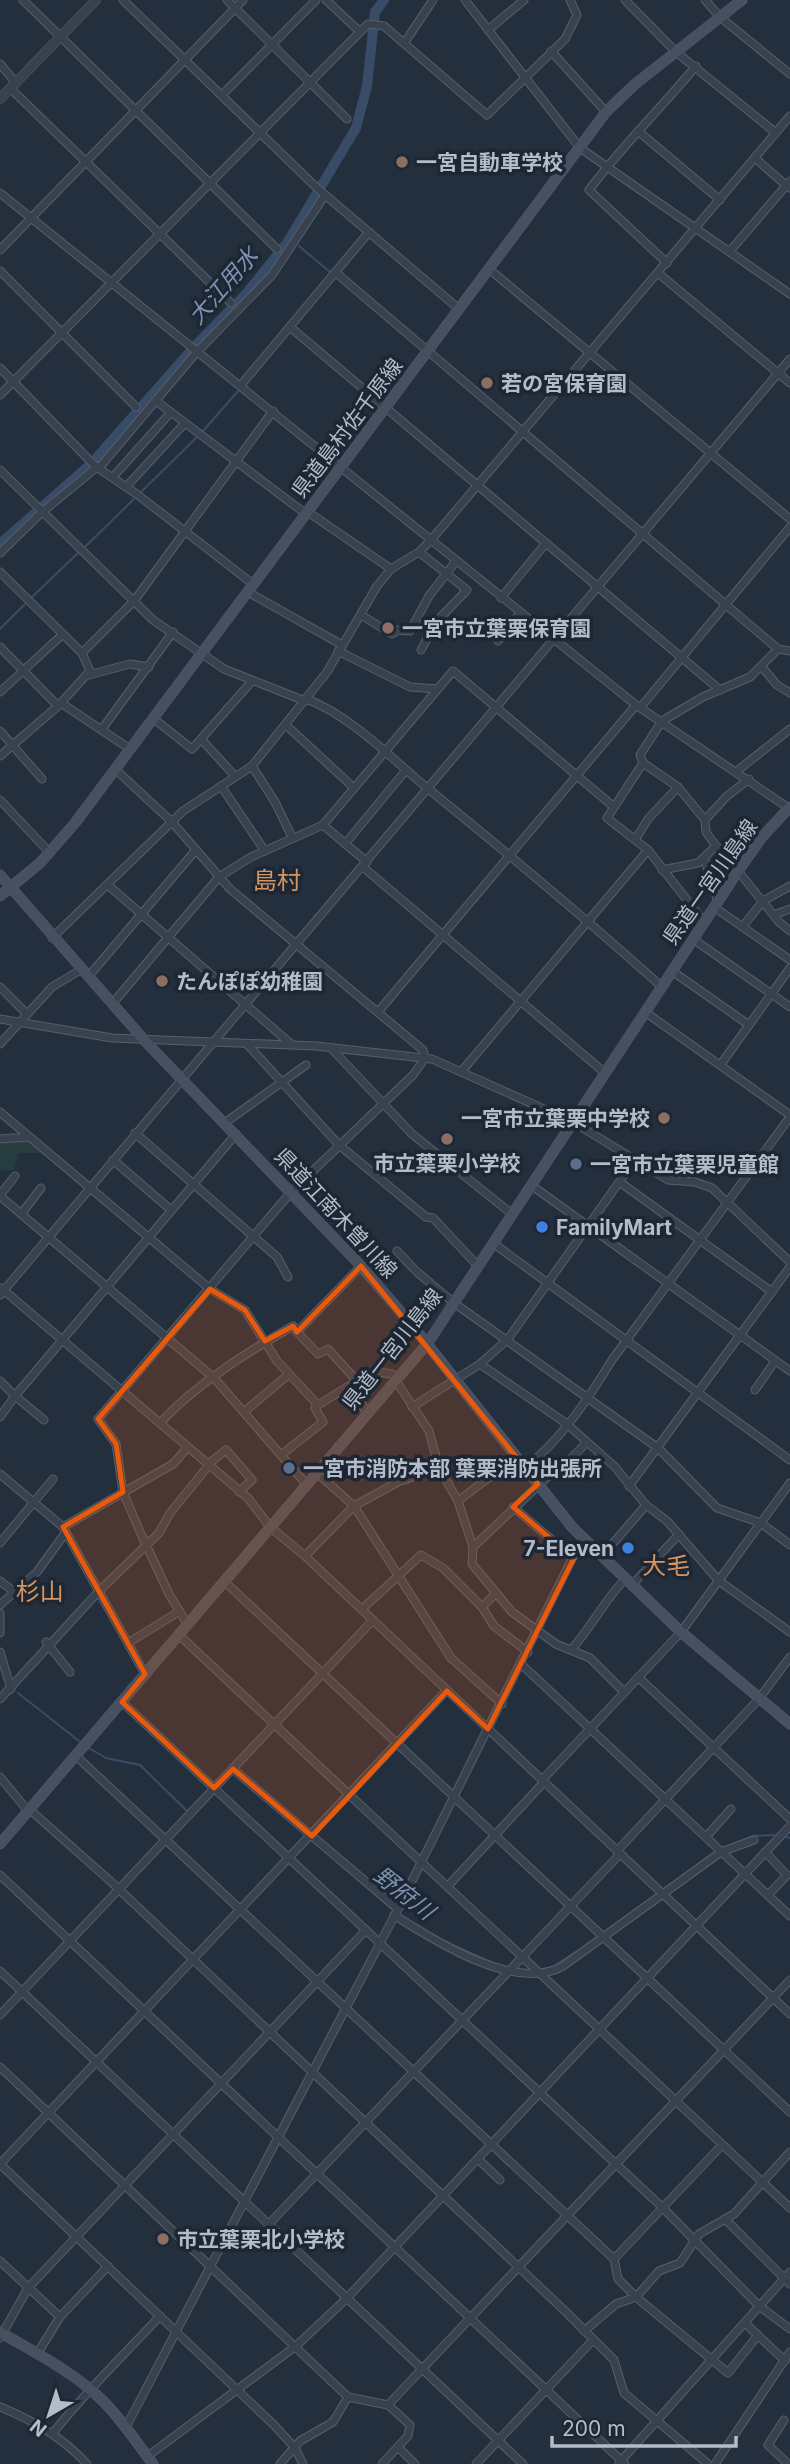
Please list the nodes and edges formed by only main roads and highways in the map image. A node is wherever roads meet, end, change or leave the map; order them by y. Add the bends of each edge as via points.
1 (742, 0) edge
2 (790, 808) edge
3 (0, 875) edge
4 (10, 888) junction
5 (0, 896) edge
6 (426, 1344) junction
7 (790, 1724) edge
8 (0, 1844) edge
9 (1, 2335) edge
10 (150, 2460) edge

1 - 4 main road, 県道島村佐千原線 via 606,112 115,769 50,853
2 - 6 main road, 県道一宮川島線 via 739,869
3 - 4 main road, 県道江南木曽川線
4 - 5 main road, 県道島村佐千原線
4 - 6 main road, 県道江南木曽川線 via 145,1041 361,1266
6 - 7 main road, 県道江南木曽川線 via 587,1541 681,1632
6 - 8 main road, 県道一宮川島線
9 - 10 main road via 92,2391

